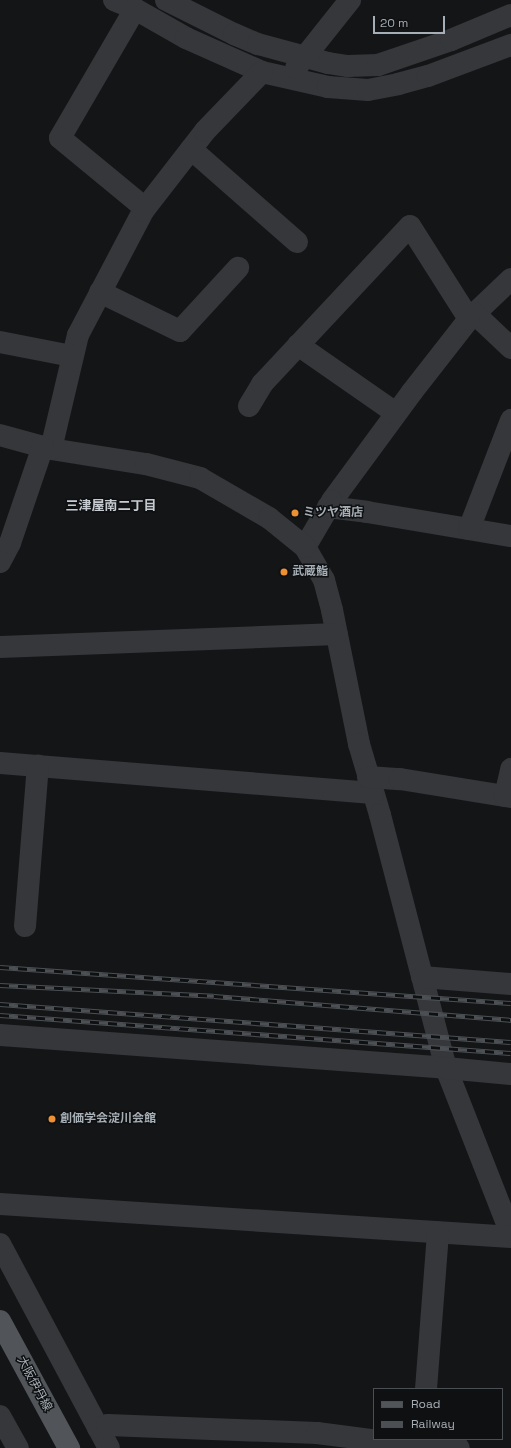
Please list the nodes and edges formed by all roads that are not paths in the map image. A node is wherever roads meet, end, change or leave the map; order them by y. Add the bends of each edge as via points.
1 (114, 0) edge
2 (166, 0) edge
3 (350, 0) edge
4 (135, 9) junction
5 (511, 15) edge
6 (511, 45) edge
7 (304, 57) junction
8 (262, 72) junction
9 (288, 78) junction
10 (191, 149) junction
11 (146, 208) junction
12 (297, 242) dead end
13 (238, 268) dead end
14 (511, 279) edge
15 (100, 292) junction
16 (472, 316) junction
17 (0, 342) edge
18 (298, 345) junction
19 (511, 348) edge
20 (72, 356) junction
21 (249, 406) dead end
22 (396, 414) junction
23 (511, 420) edge
24 (0, 435) edge
25 (47, 448) junction
26 (328, 508) junction
27 (469, 529) junction
28 (511, 536) edge
29 (5, 542) edge
30 (305, 547) junction
31 (0, 562) edge
32 (337, 634) junction
33 (0, 647) edge
34 (0, 763) edge
35 (38, 766) junction
36 (511, 769) edge
37 (371, 785) junction
38 (508, 797) edge
39 (25, 926) dead end
40 (422, 977) junction
41 (511, 984) edge
42 (0, 1035) edge
43 (446, 1068) junction
44 (511, 1074) edge
45 (0, 1204) edge
46 (438, 1232) junction
47 (511, 1235) edge
48 (0, 1244) edge
49 (5, 1329) edge
50 (426, 1388) edge
51 (0, 1416) edge
52 (98, 1428) junction
53 (316, 1440) edge
54 (422, 1442) edge
55 (395, 1445) edge
56 (18, 1448) edge
57 (68, 1448) edge
58 (109, 1448) edge
59 (460, 1448) edge

1 - 4 street
2 - 7 street via 234,34
3 - 7 street
4 - 8 street via 186,38
4 - 11 street via 60,138
5 - 7 street via 378,65 348,66
6 - 9 street via 428,76 368,90 328,87
7 - 9 street
8 - 9 street
8 - 10 street
10 - 11 street
10 - 12 street
11 - 15 street
13 - 15 street via 180,332
14 - 16 street
15 - 20 street via 78,335
16 - 18 street via 410,226
16 - 19 street
16 - 22 street
17 - 20 street
18 - 21 street via 262,384
18 - 22 street
20 - 25 street
22 - 26 street
23 - 27 street
24 - 25 street
25 - 29 street
25 - 30 street via 146,464 200,478 269,518
26 - 27 street
26 - 30 street
27 - 28 street
29 - 31 street
30 - 32 street via 324,580
32 - 33 street
32 - 37 street via 359,744
34 - 35 street
35 - 37 street
35 - 39 street
36 - 38 street
37 - 38 street via 400,779
37 - 40 street
40 - 41 street
40 - 43 street
42 - 43 street
43 - 44 street
43 - 47 street
45 - 46 street
46 - 47 street
46 - 50 street
48 - 52 street
49 - 57 main road, 大阪伊丹線
51 - 56 street
52 - 53 street via 108,1425
52 - 58 street
53 - 55 street
54 - 55 street
54 - 59 street

